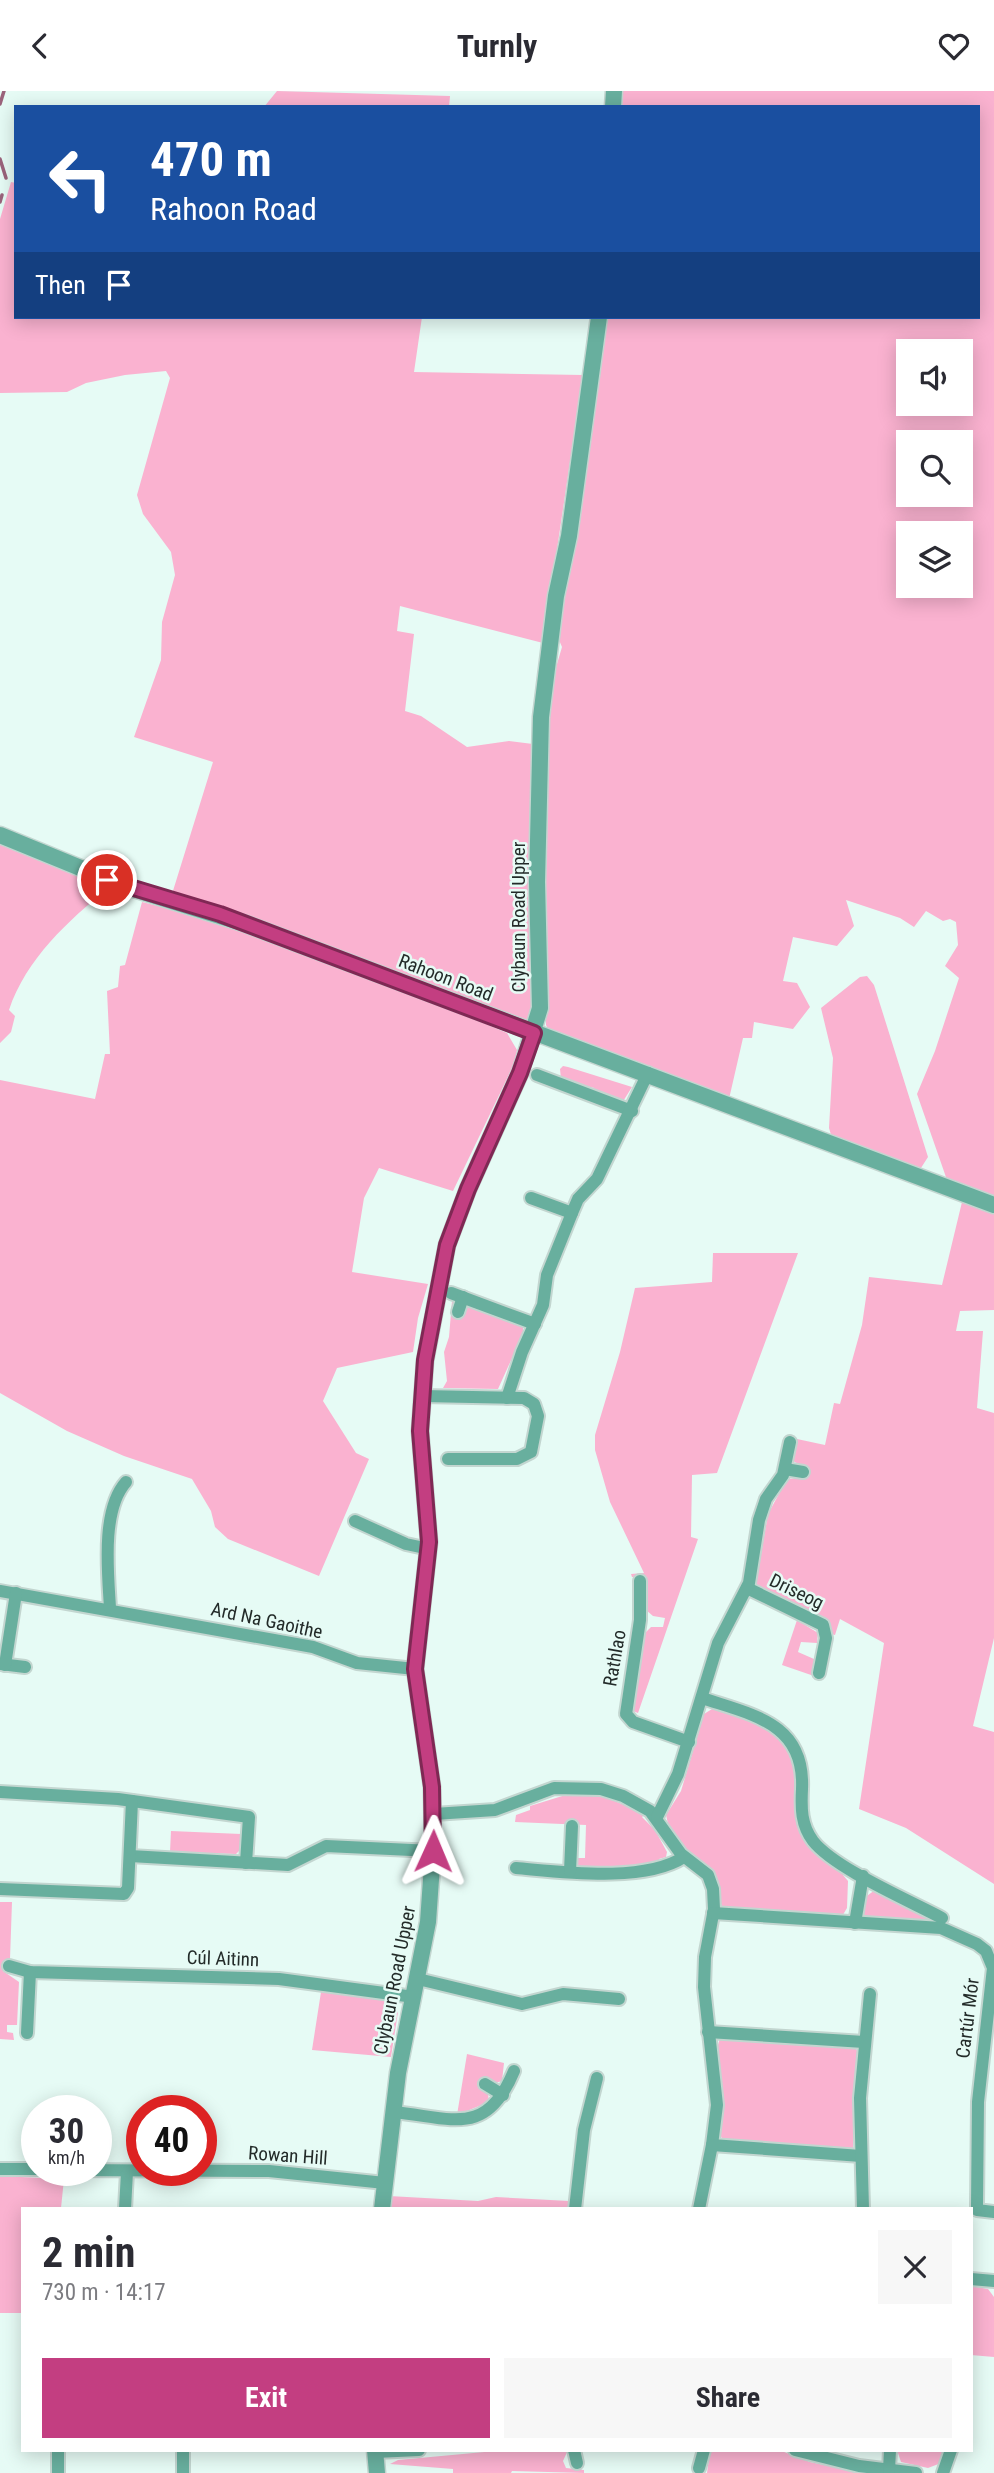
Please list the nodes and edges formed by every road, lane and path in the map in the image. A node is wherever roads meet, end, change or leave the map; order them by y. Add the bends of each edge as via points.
1 (599, 319) edge
2 (0, 835) edge
3 (534, 1033) junction
4 (555, 1067) dead end
5 (648, 1073) junction
6 (632, 1111) junction
7 (531, 1198) dead end
8 (994, 1205) edge
9 (572, 1213) junction
10 (458, 1312) dead end
11 (535, 1324) junction
12 (422, 1396) junction
13 (507, 1398) junction
14 (790, 1442) dead end
15 (448, 1459) dead end
16 (785, 1469) junction
17 (803, 1472) dead end
18 (126, 1482) dead end
19 (355, 1521) dead end
20 (429, 1549) junction
21 (640, 1581) dead end
22 (747, 1588) junction
23 (0, 1591) edge
24 (16, 1593) junction
25 (110, 1608) junction
26 (3, 1665) edge
27 (25, 1667) dead end
28 (415, 1669) junction
29 (819, 1673) dead end
30 (702, 1698) junction
31 (689, 1742) junction
32 (0, 1791) edge
33 (132, 1801) junction
34 (434, 1814) junction
35 (657, 1817) junction
36 (572, 1826) dead end
37 (433, 1851) junction
38 (130, 1856) junction
39 (684, 1857) junction
40 (246, 1863) junction
41 (516, 1868) dead end
42 (570, 1871) junction
43 (863, 1876) junction
44 (0, 1889) edge
45 (713, 1913) junction
46 (942, 1918) dead end
47 (855, 1923) junction
48 (9, 1966) dead end
49 (30, 1972) junction
50 (418, 1979) junction
51 (870, 1994) dead end
52 (414, 1997) junction
53 (619, 1999) dead end
54 (708, 2032) junction
55 (27, 2033) dead end
56 (864, 2042) junction
57 (514, 2071) dead end
58 (597, 2078) dead end
59 (485, 2084) dead end
60 (503, 2095) junction
61 (393, 2112) junction
62 (712, 2145) junction
63 (861, 2156) junction
64 (0, 2169) edge
65 (21, 2169) edge
66 (217, 2171) edge
67 (385, 2183) junction
68 (126, 2186) edge
69 (125, 2207) edge
70 (382, 2207) edge
71 (575, 2207) edge
72 (699, 2207) edge
73 (863, 2207) edge
74 (994, 2212) edge
75 (973, 2279) edge
76 (994, 2281) edge
77 (58, 2452) edge
78 (183, 2452) edge
79 (375, 2452) edge
80 (703, 2452) edge
81 (804, 2452) edge
82 (890, 2452) edge
83 (950, 2452) edge
84 (699, 2468) dead end
85 (889, 2470) junction
86 (58, 2473) edge
87 (183, 2473) edge
88 (377, 2473) edge
89 (916, 2473) edge
90 (943, 2473) edge

1 - 3 street, Clybaun Road Upper via 569,536 555,596 541,717 540,1008
2 - 3 street, Rahoon Road via 127,887 220,914
3 - 5 street, Rahoon Road
3 - 12 street, Clybaun Road Upper via 447,1245 432,1312
4 - 6 street via 543,1077
5 - 6 street
5 - 8 street, Rahoon Road
6 - 9 street via 597,1179
7 - 9 street
9 - 11 street via 547,1275 547,1291
10 - 11 street via 457,1295
11 - 13 street
12 - 13 street
12 - 20 street, Clybaun Road Upper via 420,1431
13 - 15 street via 524,1398 534,1404 538,1416 531,1452 517,1459
14 - 16 street, Driseog
16 - 17 street
16 - 22 street, Driseog via 764,1505
18 - 25 street via 117,1492 112,1510
19 - 20 street via 405,1544
20 - 28 street, Clybaun Road Upper
21 - 31 street, Rathlao via 640,1620 626,1714 633,1723
22 - 29 street, Driseog via 823,1625 826,1637
22 - 30 street, Driseog via 718,1643
23 - 24 street, Ard Na Gaoithe
24 - 25 street, Ard Na Gaoithe
24 - 26 street
25 - 28 street, Ard Na Gaoithe via 313,1647 357,1663
26 - 27 street
28 - 34 street, Clybaun Road Upper
30 - 31 street
30 - 43 street via 752,1714 789,1738 801,1765 801,1814 810,1837 831,1859
31 - 35 street
32 - 33 street
33 - 38 street
33 - 40 street via 249,1817
34 - 35 street via 495,1810 554,1788 581,1787 617,1794
34 - 37 street, Clybaun Road Upper
35 - 39 street
36 - 42 street
37 - 40 street via 326,1846 294,1864
37 - 50 street, Clybaun Road Upper
38 - 40 street
38 - 44 street via 127,1891 113,1895
39 - 42 street via 652,1870
39 - 45 street via 710,1878
41 - 42 street
43 - 46 street
43 - 47 street
45 - 47 street, Cartúr Mór
45 - 54 street via 704,1971
47 - 74 street, Cartúr Mór via 949,1930 977,1944 991,1961 976,2135 977,2210
48 - 49 street, Cúl Aitinn
49 - 52 street, Cúl Aitinn via 279,1979
49 - 55 street
50 - 52 street, Clybaun Road Upper
50 - 53 street via 522,2004 563,1994
51 - 56 street
52 - 61 street, Clybaun Road Upper
54 - 56 street
54 - 62 street via 717,2105
56 - 63 street
57 - 60 street
58 - 71 street via 584,2130
59 - 60 street
60 - 61 street via 494,2106 457,2122
61 - 67 street, Clybaun Road Upper
62 - 63 street
62 - 72 street
63 - 73 street
64 - 65 street
66 - 67 street, Rowan Hill via 269,2171
67 - 70 street, Clybaun Road Upper
68 - 69 street
75 - 76 street
77 - 86 street
78 - 87 street
79 - 88 street
80 - 84 street
81 - 85 street
82 - 85 street
83 - 90 street
85 - 89 street

